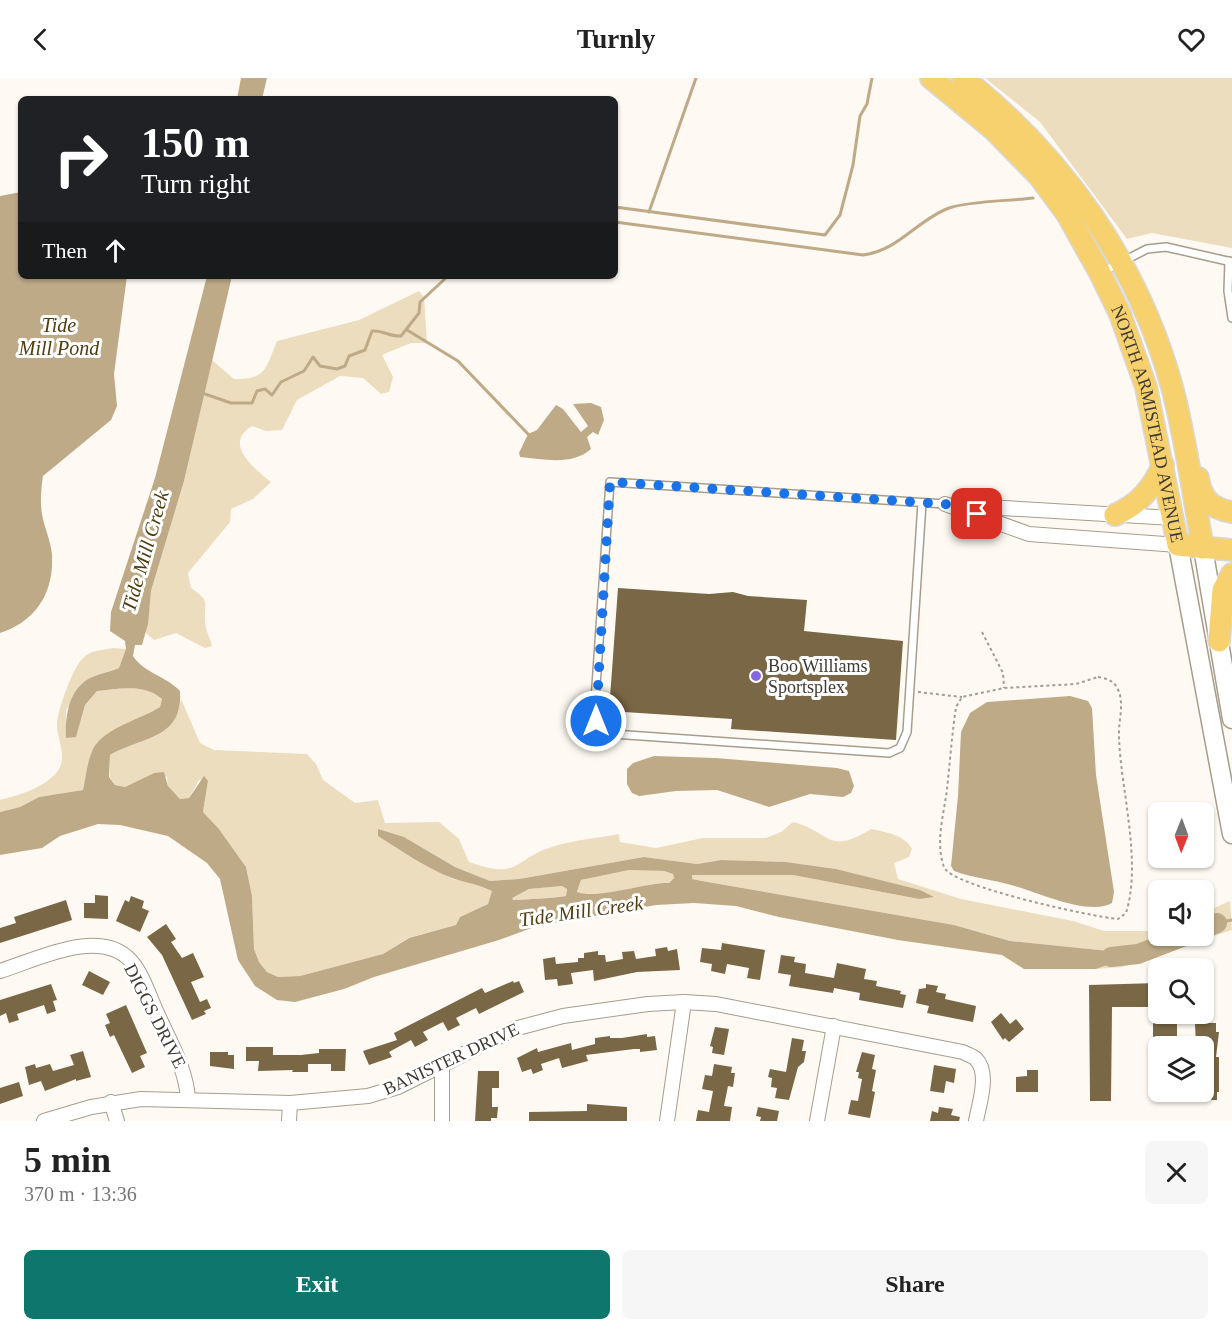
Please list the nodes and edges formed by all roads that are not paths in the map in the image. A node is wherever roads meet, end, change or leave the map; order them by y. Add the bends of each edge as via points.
1 (931, 78) edge
2 (963, 78) edge
3 (1121, 262) junction
4 (1231, 262) edge
5 (1100, 273) junction
6 (1230, 292) edge
7 (1232, 318) edge
8 (1185, 444) junction
9 (1163, 465) junction
10 (922, 503) junction
11 (945, 504) junction
12 (1232, 512) edge
13 (1115, 514) junction
14 (1173, 518) junction
15 (1197, 519) junction
16 (1232, 520) edge
17 (1178, 545) junction
18 (1203, 548) junction
19 (1232, 550) edge
20 (1232, 574) edge
21 (1219, 641) junction
22 (1232, 719) edge
23 (1232, 834) edge
24 (0, 971) edge
25 (684, 1002) junction
26 (834, 1026) junction
27 (442, 1066) junction
28 (188, 1099) junction
29 (111, 1102) junction
30 (290, 1103) junction
31 (44, 1121) edge
32 (117, 1121) edge
33 (289, 1121) edge
34 (442, 1121) edge
35 (667, 1121) edge
36 (817, 1121) edge
37 (976, 1121) edge

1 - 5 main road, NORTH ARMISTEAD AVENUE via 994,130 1039,176 1067,214
2 - 3 main road, NORTH ARMISTEAD AVENUE via 1055,164 1087,205
3 - 4 lane via 1147,249 1166,247
3 - 5 lane
3 - 8 main road, NORTH ARMISTEAD AVENUE via 1161,351
4 - 6 lane
5 - 9 main road, NORTH ARMISTEAD AVENUE via 1141,368
6 - 7 lane
8 - 12 main road via 1205,498 1215,507
8 - 15 main road, NORTH ARMISTEAD AVENUE
9 - 13 main road via 1143,497
9 - 14 main road, NORTH ARMISTEAD AVENUE
10 - 10 lane via 906,740 900,748 889,753 613,734 602,729 594,715 610,482
10 - 11 lane
11 - 13 street
11 - 17 street via 1029,534
13 - 14 street
14 - 15 main road
14 - 17 main road, NORTH ARMISTEAD AVENUE
15 - 16 main road
15 - 18 main road, NORTH ARMISTEAD AVENUE
17 - 18 main road
17 - 23 main road, NORTH ARMISTEAD AVENUE via 1222,760
18 - 19 main road
18 - 21 main road, NORTH ARMISTEAD AVENUE
20 - 21 main road via 1223,590
21 - 22 main road, NORTH ARMISTEAD AVENUE
24 - 28 street, DIGGS DRIVE via 77,946 106,945 120,952 138,973 187,1078
25 - 26 street, BANISTER DRIVE via 716,1004
25 - 27 street, BANISTER DRIVE via 586,1012 536,1022
25 - 35 street
26 - 36 street
26 - 37 street, BANISTER DRIVE via 963,1052 976,1059 982,1083
27 - 30 street, BANISTER DRIVE via 368,1096
27 - 34 street
28 - 29 street, BANISTER DRIVE
28 - 30 street, BANISTER DRIVE
29 - 31 street, BANISTER DRIVE
29 - 32 street
30 - 33 street

